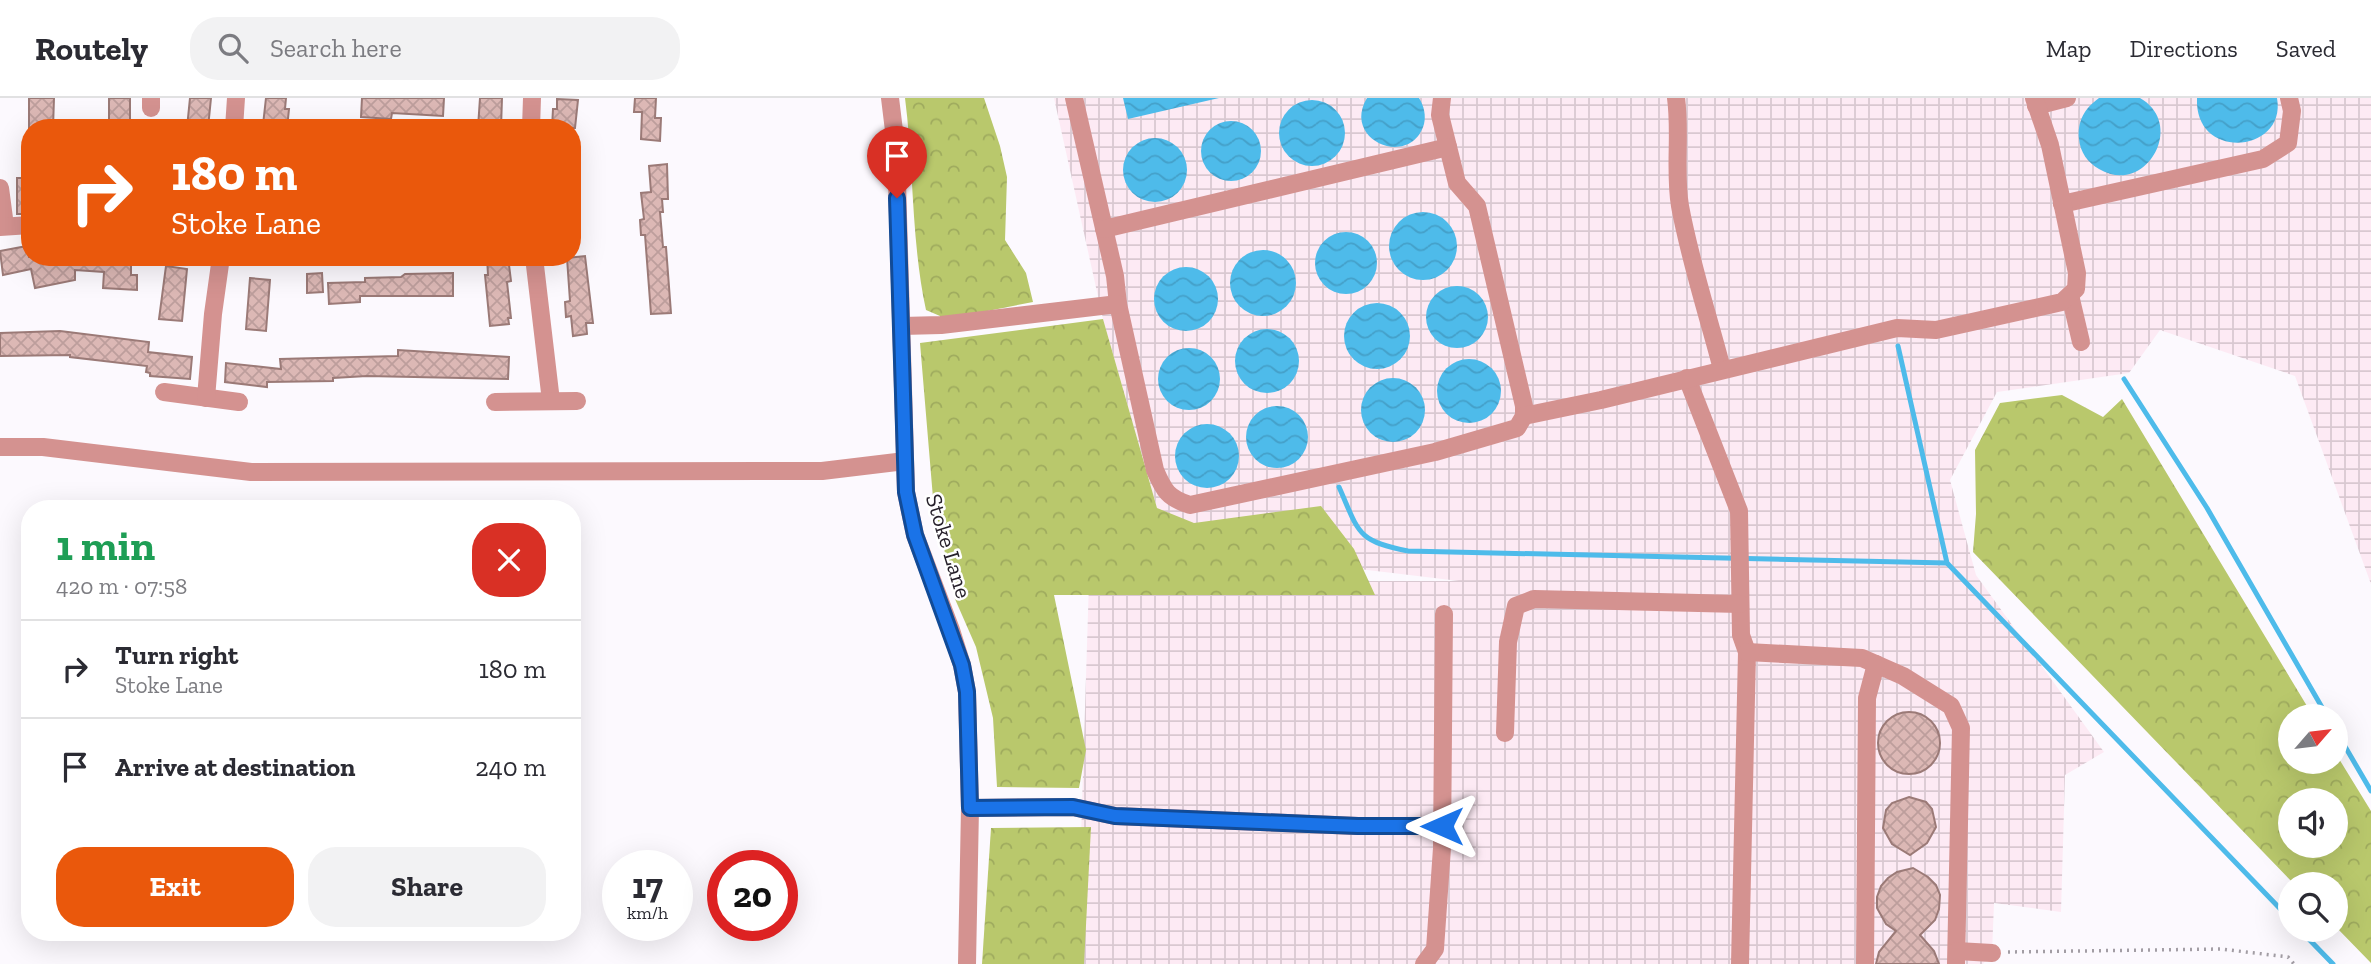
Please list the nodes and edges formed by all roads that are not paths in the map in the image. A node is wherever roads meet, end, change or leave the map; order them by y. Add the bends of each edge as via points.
1 (236, 98) edge
2 (532, 98) edge
3 (890, 98) edge
4 (1074, 98) edge
5 (1442, 98) edge
6 (1676, 98) edge
7 (2067, 98) edge
8 (2289, 98) edge
9 (2035, 102) edge
10 (235, 119) edge
11 (531, 119) edge
12 (1448, 147) junction
13 (0, 188) edge
14 (2062, 204) junction
15 (21, 226) edge
16 (3, 227) edge
17 (1104, 229) junction
18 (220, 266) edge
19 (535, 266) edge
20 (2070, 295) junction
21 (1118, 304) junction
22 (902, 326) junction
23 (2081, 342) dead end
24 (1722, 369) junction
25 (1687, 378) junction
26 (164, 392) dead end
27 (206, 398) junction
28 (551, 401) junction
29 (578, 401) dead end
30 (239, 402) dead end
31 (495, 402) dead end
32 (1524, 416) junction
33 (0, 447) edge
34 (905, 461) junction
35 (1740, 604) junction
36 (1444, 614) dead end
37 (1747, 652) junction
38 (1876, 664) junction
39 (1504, 733) dead end
40 (970, 808) junction
41 (1442, 826) junction
42 (1992, 953) road end
43 (1957, 958) edge
44 (967, 964) edge
45 (1424, 964) edge
46 (1740, 964) edge
47 (1865, 964) edge

1 - 10 street
2 - 11 street
3 - 22 street, Stoke Lane
4 - 17 street
5 - 12 street via 1440,114
6 - 24 street via 1680,205
7 - 9 street
8 - 14 street via 2288,143 2263,159
9 - 14 street
12 - 17 street
12 - 32 street via 1457,183 1478,206
13 - 16 street
14 - 20 street via 2077,273 2076,289
15 - 16 street
17 - 21 street
18 - 27 street
19 - 28 street
20 - 23 street
20 - 24 street via 2062,302 1949,328 1897,328
21 - 22 street
21 - 32 street via 1155,470 1174,501 1190,506 1435,452 1517,429
22 - 34 street, Stoke Lane
24 - 25 street
25 - 32 street
25 - 35 street via 1739,510
26 - 27 street
27 - 30 street
28 - 29 street
28 - 31 street
33 - 34 street via 43,446 251,472 822,471
34 - 40 street, Stoke Lane via 915,535 962,665
35 - 37 street
35 - 39 street via 1534,599 1516,606 1508,642
36 - 41 street
37 - 38 street via 1862,658
37 - 46 street
38 - 43 street via 1951,706 1961,728
38 - 47 street via 1867,698
40 - 41 street via 1073,807 1115,816
40 - 44 street, Stoke Lane
41 - 45 street via 1435,949
42 - 43 street

